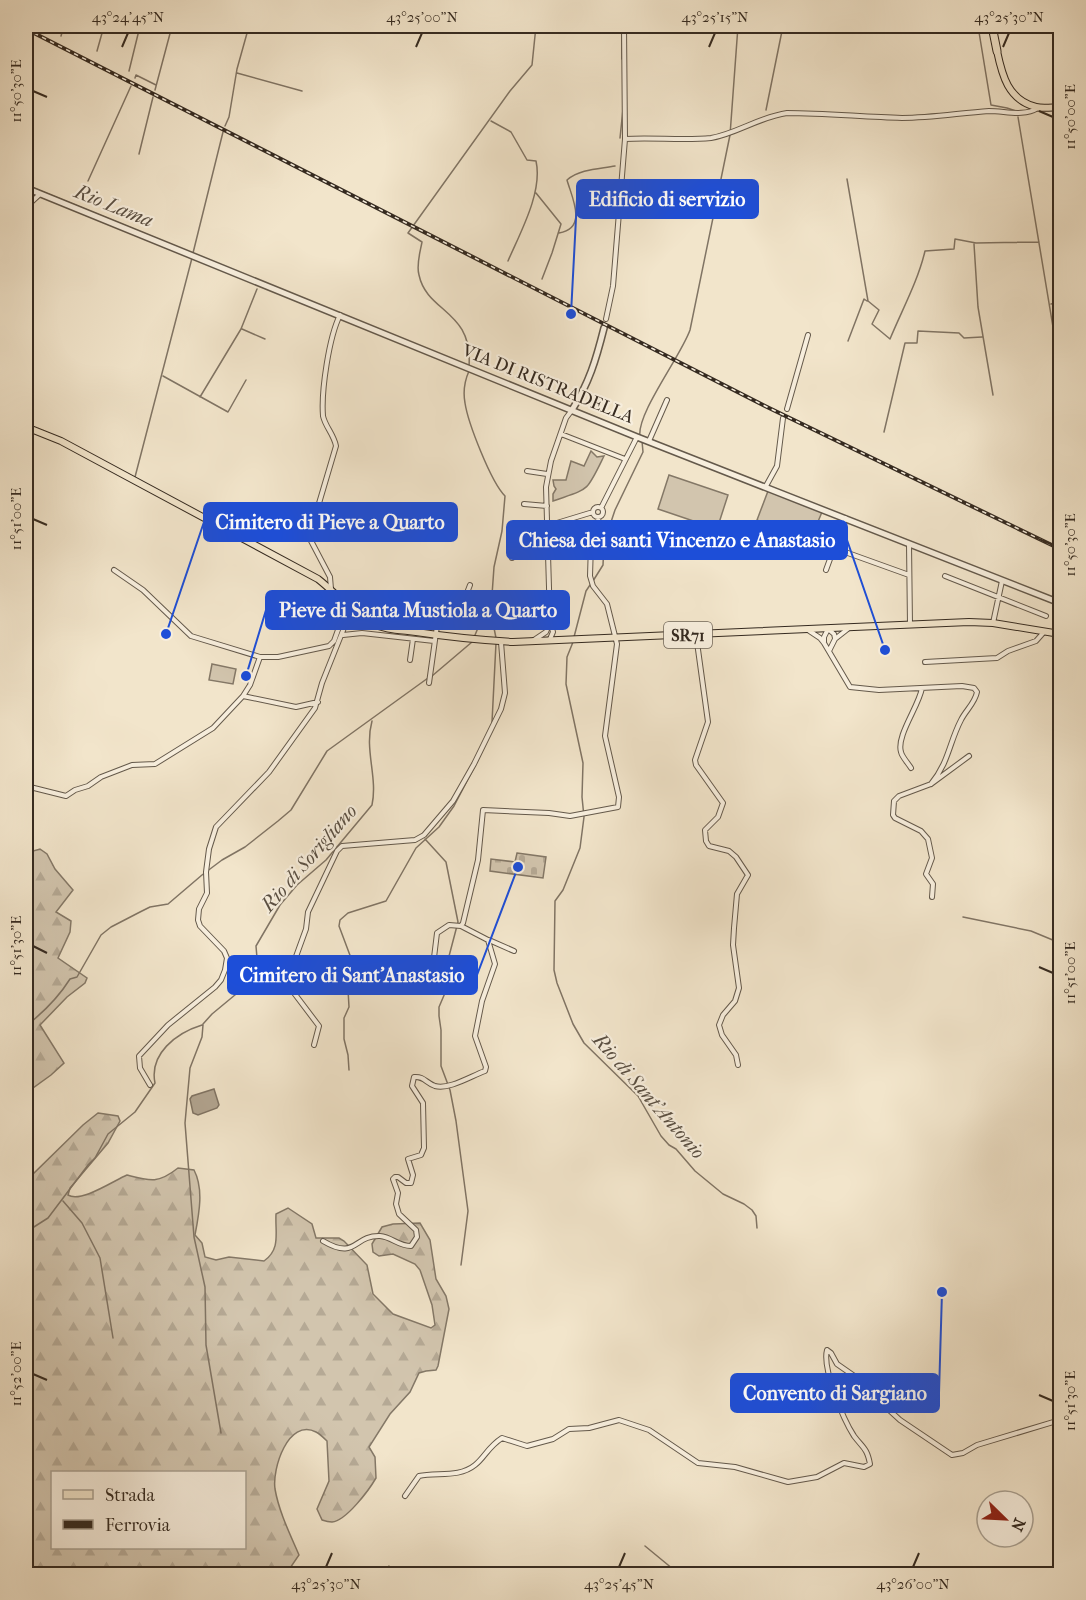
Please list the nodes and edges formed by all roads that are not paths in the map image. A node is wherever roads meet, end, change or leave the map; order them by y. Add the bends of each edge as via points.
1 (624, 26) edge
2 (993, 26) edge
3 (997, 51) joint
4 (1060, 106) edge
5 (1038, 108) junction
6 (625, 140) junction
7 (26, 188) edge
8 (41, 194) junction
9 (26, 207) edge
10 (340, 315) junction
11 (606, 319) dead end
12 (604, 328) dead end
13 (808, 335) dead end
14 (667, 400) dead end
15 (787, 409) dead end
16 (572, 410) junction
17 (783, 418) dead end
18 (26, 427) edge
19 (561, 434) junction
20 (637, 437) junction
21 (649, 441) junction
22 (625, 459) junction
23 (527, 471) dead end
24 (547, 474) junction
25 (765, 486) junction
26 (524, 504) dead end
27 (547, 506) junction
28 (600, 508) junction
29 (593, 512) junction
30 (599, 517) junction
31 (845, 519) junction
32 (547, 526) junction
33 (909, 544) junction
34 (834, 548) junction
35 (512, 558) dead end
36 (114, 570) dead end
37 (826, 570) dead end
38 (909, 575) junction
39 (945, 576) dead end
40 (1002, 580) junction
41 (470, 585) dead end
42 (331, 589) junction
43 (999, 597) junction
44 (1060, 603) edge
45 (352, 613) junction
46 (1046, 616) dead end
47 (550, 621) junction
48 (993, 623) junction
49 (910, 626) junction
50 (849, 628) junction
51 (828, 629) junction
52 (807, 630) junction
53 (546, 632) junction
54 (1044, 632) junction
55 (553, 633) junction
56 (1060, 634) edge
57 (343, 635) junction
58 (696, 635) junction
59 (435, 638) junction
60 (615, 638) junction
61 (414, 639) junction
62 (835, 639) junction
63 (570, 640) junction
64 (501, 641) junction
65 (547, 641) junction
66 (531, 642) junction
67 (824, 643) junction
68 (829, 651) junction
69 (260, 657) junction
70 (410, 660) dead end
71 (925, 662) dead end
72 (429, 683) dead end
73 (922, 688) junction
74 (243, 696) junction
75 (318, 702) junction
76 (969, 756) dead end
77 (911, 768) dead end
78 (931, 784) junction
79 (26, 786) edge
80 (932, 897) dead end
81 (461, 926) junction
82 (488, 940) junction
83 (514, 951) dead end
84 (432, 974) dead end
85 (315, 1045) dead end
86 (738, 1065) dead end
87 (150, 1085) dead end
88 (323, 1241) dead end
89 (1060, 1420) edge
90 (405, 1496) dead end

1 - 6 street
2 - 3 highway
3 - 5 main road via 1007,87
4 - 5 main road
5 - 6 street via 1019,114 990,111 912,118 787,112 710,138
6 - 11 street via 613,286
7 - 8 street, VIA DI RISTRADELLA
8 - 9 street
8 - 10 street, VIA DI RISTRADELLA
10 - 16 street, VIA DI RISTRADELLA
10 - 42 street via 323,407 336,446 309,537 330,577
12 - 16 street via 586,387
13 - 15 street
14 - 21 street
16 - 19 street
16 - 20 street, VIA DI RISTRADELLA
17 - 25 street via 777,466
18 - 42 main road, SR71 via 61,441 211,520
19 - 22 street
19 - 24 street
20 - 21 street, VIA DI RISTRADELLA
20 - 22 street
21 - 25 street, VIA DI RISTRADELLA
22 - 28 street
23 - 24 street
24 - 27 street
25 - 31 street, VIA DI RISTRADELLA
26 - 27 street
27 - 32 street
28 - 29 street
28 - 30 street via 603,513
29 - 30 street
29 - 32 street
30 - 60 street via 591,544 590,579 607,604
31 - 33 street, VIA DI RISTRADELLA
31 - 34 street
32 - 35 street via 512,527
32 - 47 street
33 - 38 street
33 - 40 street, VIA DI RISTRADELLA
34 - 37 street
34 - 38 street
36 - 69 street via 143,590 191,636
38 - 49 street
39 - 43 street
40 - 43 street
40 - 44 street, VIA DI RISTRADELLA
41 - 59 street via 455,624 440,622
42 - 45 main road, SR71
43 - 46 street
43 - 48 street
45 - 57 street
45 - 59 main road, SR71 via 385,628
45 - 69 street via 343,616 330,646
47 - 53 street
47 - 55 street
48 - 49 main road, SR71
48 - 54 main road, SR71
49 - 50 main road, SR71
50 - 51 main road, SR71
50 - 62 street
51 - 52 main road, SR71
51 - 62 street
51 - 67 street
52 - 58 main road, SR71
52 - 67 street
53 - 65 street
53 - 66 street
54 - 56 main road, SR71
54 - 71 street via 1036,641 997,658
55 - 63 street
55 - 65 street
57 - 61 street via 362,633
57 - 75 street via 322,682
58 - 60 main road, SR71
58 - 86 street via 708,723 695,760 723,803 718,817 705,830 706,841 709,846 729,851 748,875 737,894 734,928 739,988 719,1025
59 - 61 street
59 - 64 main road, SR71
59 - 72 street
60 - 63 main road, SR71
60 - 81 street via 605,736 618,807 570,816 483,810 478,860
61 - 70 street
62 - 68 street
63 - 65 main road, SR71
64 - 66 main road, SR71
64 - 85 street via 505,693 501,709 453,801 415,840 342,846 309,906 290,984 319,1026
65 - 66 main road, SR71
67 - 68 street
68 - 73 street via 850,687
69 - 74 street
73 - 77 street via 900,751
73 - 78 street via 969,687 977,692 959,723 947,760
74 - 75 street via 296,707
74 - 79 street via 213,728 155,764 132,765 66,796
75 - 87 street via 269,772 216,827 209,849 207,893 198,920 224,951 225,970 215,987 168,1025 139,1056 140,1068
76 - 78 street
78 - 80 street via 899,796 893,807 895,818 928,839 932,858 926,874 933,884
81 - 82 street
81 - 84 street via 449,925 437,933
82 - 83 street
82 - 88 street via 495,964 474,1036 486,1067 484,1071 441,1086 414,1077 412,1086 423,1102 424,1148 421,1155 408,1159 411,1183 398,1177 393,1182 399,1214 416,1230 414,1243 403,1246 390,1238 371,1237 344,1250
89 - 90 street via 952,1455 900,1420 860,1378 837,1364 827,1350 826,1362 841,1413 868,1451 870,1464 864,1467 844,1463 817,1477 788,1482 735,1467 698,1462 649,1430 619,1420 569,1429 527,1446 502,1438 474,1466 452,1474 418,1476

